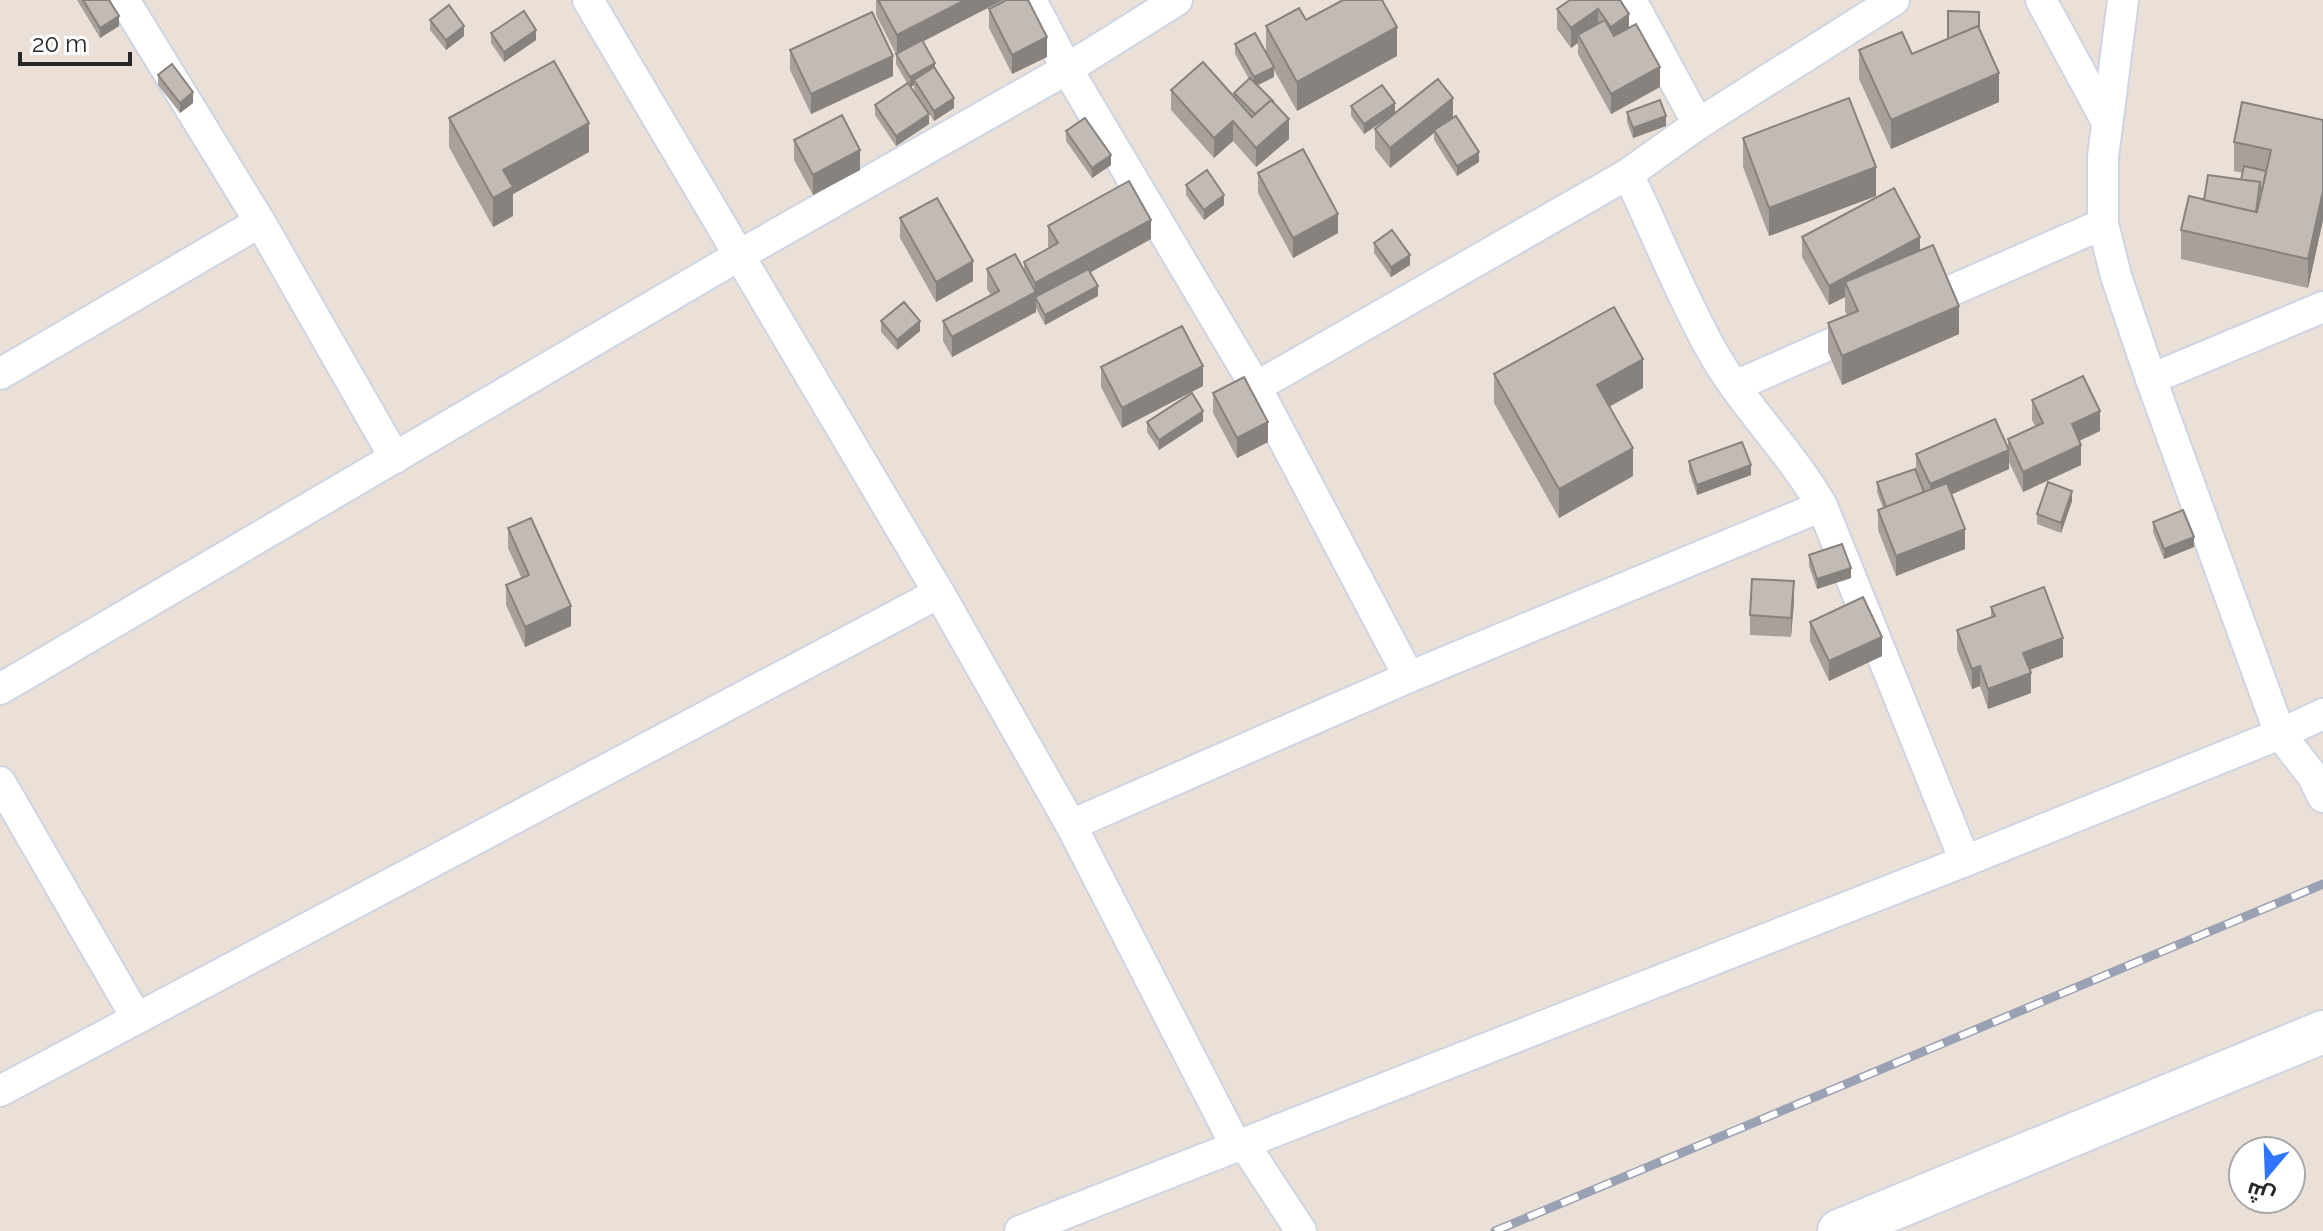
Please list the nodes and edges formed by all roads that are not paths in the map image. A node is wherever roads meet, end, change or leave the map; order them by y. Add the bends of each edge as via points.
1 (124, 0) edge
2 (588, 0) edge
3 (1031, 0) edge
4 (1177, 0) edge
5 (1631, 0) edge
6 (1894, 0) edge
7 (2041, 0) edge
8 (2123, 0) edge
9 (1067, 69) junction
10 (2106, 120) junction
11 (1698, 124) junction
12 (1628, 174) junction
13 (260, 222) junction
14 (2103, 224) junction
15 (738, 256) junction
16 (2323, 307) edge
17 (0, 374) edge
18 (2151, 379) junction
19 (1735, 386) junction
20 (1256, 387) junction
21 (395, 458) junction
22 (1822, 506) junction
23 (939, 593) junction
24 (1409, 677) junction
25 (0, 689) edge
26 (2323, 714) edge
27 (2280, 734) junction
28 (0, 782) edge
29 (2323, 797) edge
30 (1071, 825) junction
31 (1965, 861) junction
32 (136, 1017) junction
33 (2323, 1032) edge
34 (0, 1091) edge
35 (1236, 1146) junction
36 (1885, 1222) edge
37 (1020, 1231) edge
38 (1301, 1231) edge
39 (1839, 1231) edge

1 - 13 street
2 - 15 street
3 - 9 street
4 - 9 street
5 - 11 street
6 - 11 street
7 - 10 street
8 - 10 street
9 - 15 street
9 - 20 street
10 - 14 street
11 - 12 street
12 - 19 street via 1712,351
12 - 20 street
13 - 17 street
13 - 21 street
14 - 18 street
14 - 19 street
15 - 21 street
15 - 23 street
16 - 18 street
18 - 27 street
19 - 22 street via 1805,475
20 - 24 street
21 - 25 street
22 - 24 street
22 - 31 street
23 - 30 street
23 - 32 street
24 - 30 street
26 - 27 street
27 - 29 street
27 - 31 street
28 - 32 street
30 - 35 street
31 - 35 street
32 - 34 street
33 - 36 main road
35 - 37 street
35 - 38 street via 1248,1150
36 - 39 main road

